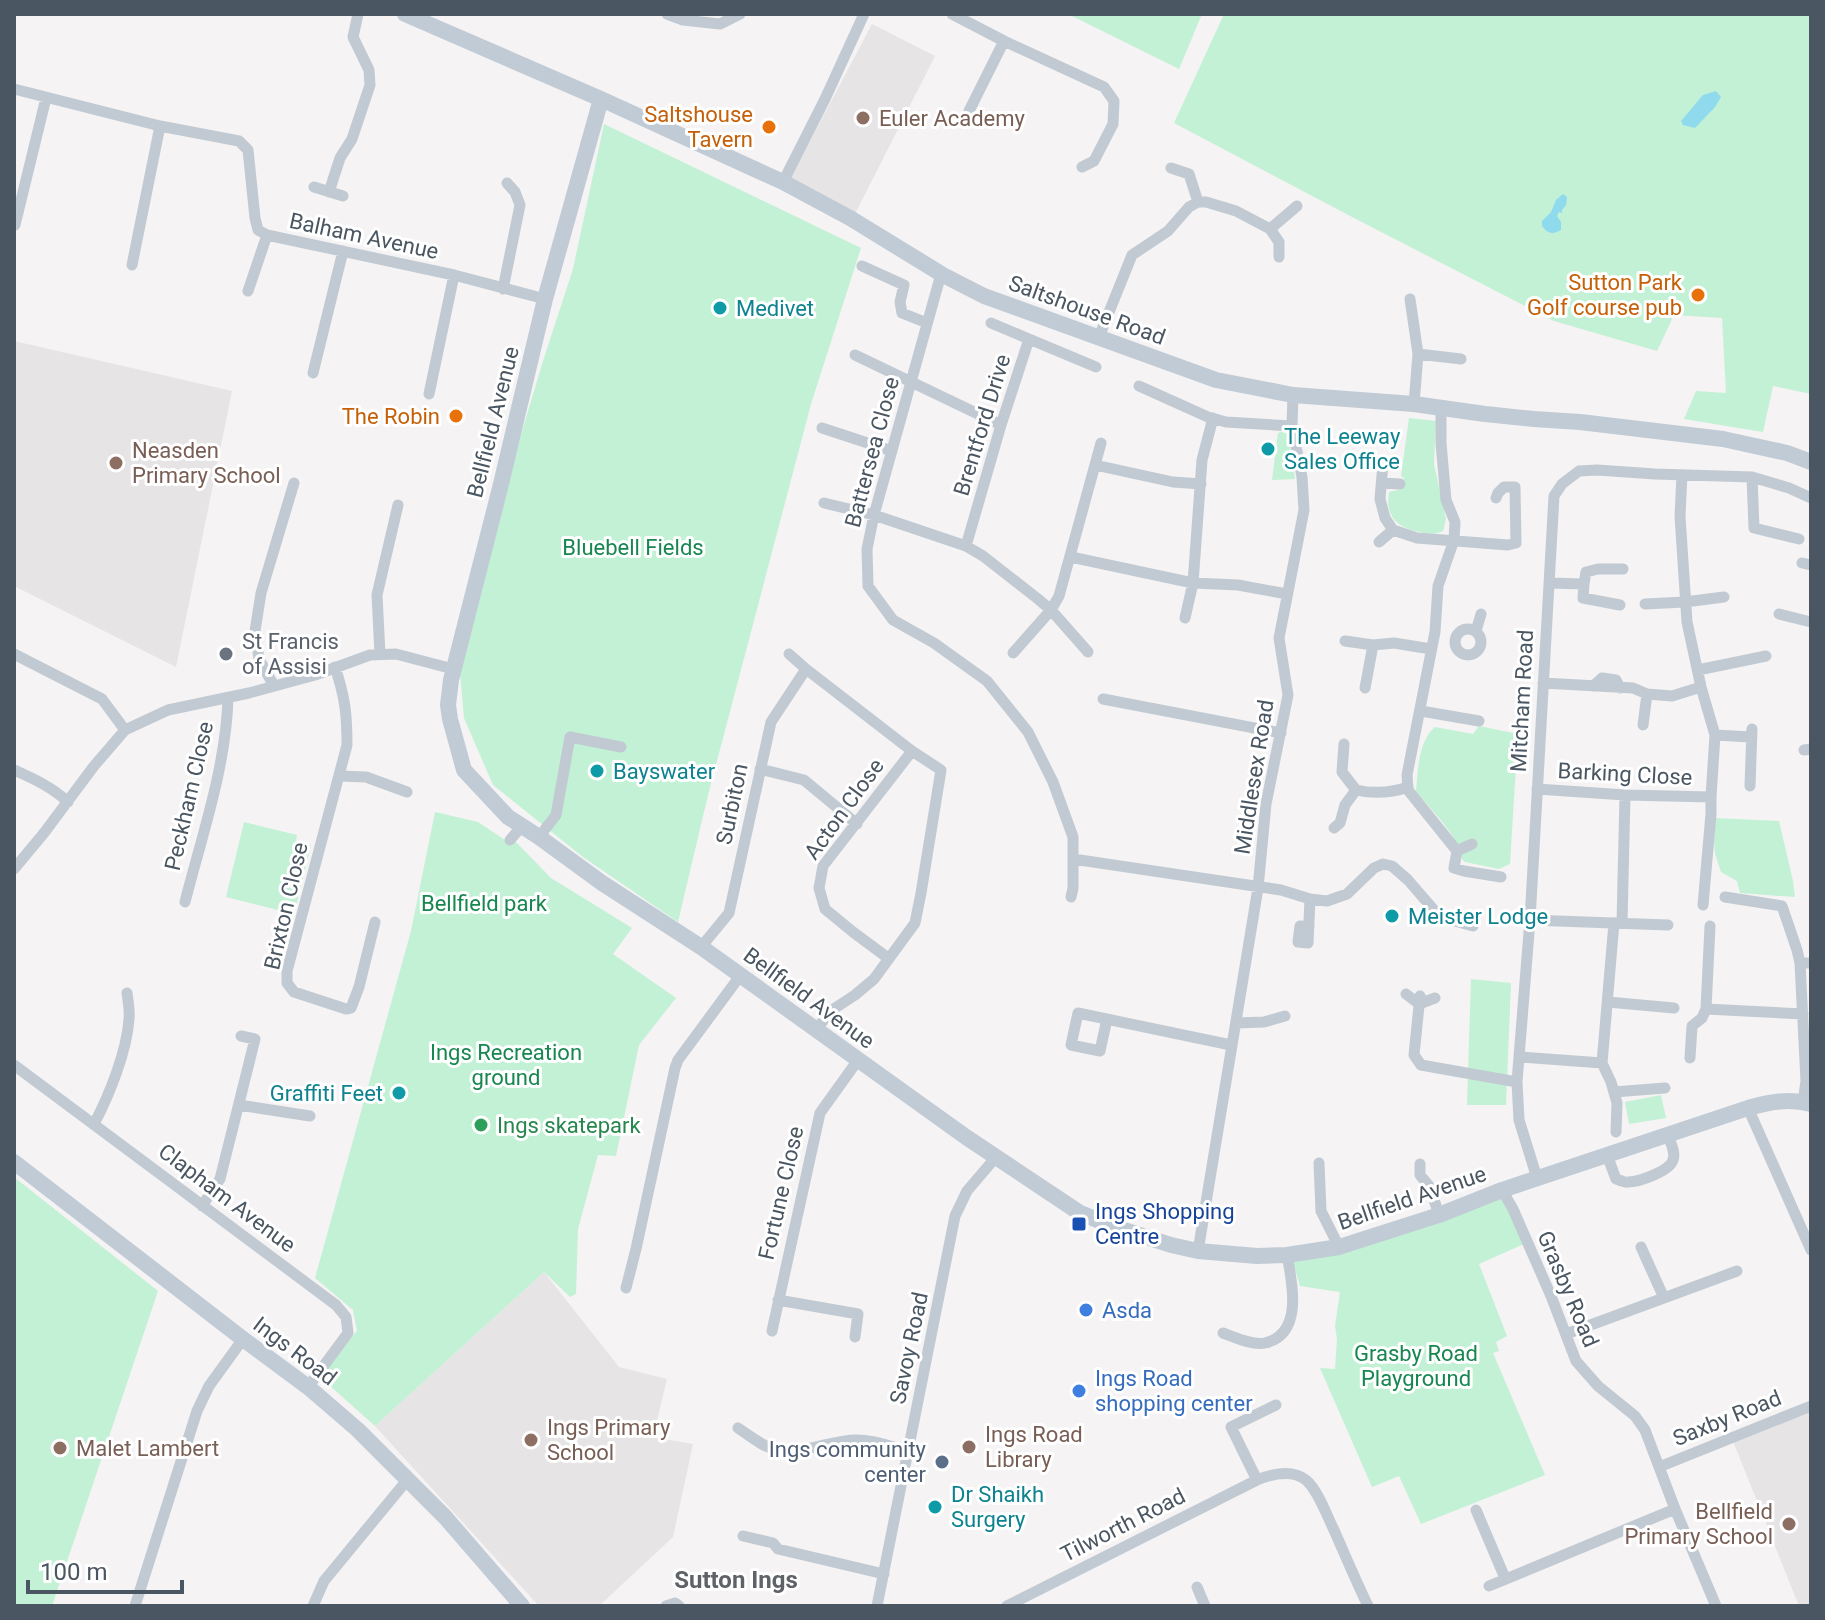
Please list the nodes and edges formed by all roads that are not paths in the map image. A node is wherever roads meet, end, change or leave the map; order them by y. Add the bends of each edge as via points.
1 (358, 14) edge
2 (405, 14) edge
3 (667, 14) edge
4 (740, 14) edge
5 (864, 14) edge
6 (952, 14) edge
7 (1004, 41) junction
8 (14, 89) edge
9 (46, 98) junction
10 (601, 99) junction
11 (969, 111) dead end
12 (160, 126) junction
13 (1082, 167) dead end
14 (1171, 168) dead end
15 (783, 182) junction
16 (507, 183) dead end
17 (314, 187) dead end
18 (329, 192) junction
19 (343, 196) dead end
20 (1198, 202) junction
21 (1297, 206) dead end
22 (15, 225) edge
23 (1270, 229) junction
24 (267, 235) junction
25 (343, 251) junction
26 (1279, 257) dead end
27 (132, 265) dead end
28 (862, 266) dead end
29 (941, 274) junction
30 (454, 275) junction
31 (503, 289) junction
32 (248, 291) dead end
33 (545, 299) junction
34 (1415, 305) dead end
35 (927, 323) junction
36 (991, 323) dead end
37 (1099, 337) junction
38 (1029, 339) junction
39 (1418, 354) junction
40 (855, 355) dead end
41 (1456, 355) dead end
42 (1096, 367) dead end
43 (313, 373) dead end
44 (911, 382) junction
45 (1139, 386) dead end
46 (429, 394) dead end
47 (1293, 395) junction
48 (1414, 404) junction
49 (1441, 408) junction
50 (1213, 418) junction
51 (1001, 425) junction
52 (1292, 426) junction
53 (822, 428) dead end
54 (1101, 443) dead end
55 (892, 451) junction
56 (1811, 462) edge
57 (1383, 463) dead end
58 (1095, 465) junction
59 (1682, 475) junction
60 (1752, 477) junction
61 (294, 483) dead end
62 (1382, 483) junction
63 (1201, 484) junction
64 (1400, 484) dead end
65 (1496, 498) dead end
66 (1811, 498) edge
67 (824, 503) dead end
68 (398, 505) dead end
69 (874, 515) junction
70 (1393, 530) junction
71 (1799, 539) dead end
72 (1454, 540) junction
73 (1379, 542) dead end
74 (966, 546) junction
75 (1071, 557) junction
76 (1623, 569) dead end
77 (1193, 583) junction
78 (1549, 583) junction
79 (1584, 584) junction
80 (1287, 594) junction
81 (1724, 597) dead end
82 (1649, 601) dead end
83 (1685, 602) junction
84 (1620, 605) dead end
85 (1051, 610) junction
86 (1481, 614) dead end
87 (1779, 614) dead end
88 (1185, 618) dead end
89 (1811, 622) edge
90 (1476, 631) junction
91 (1435, 632) junction
92 (1455, 638) junction
93 (1345, 641) dead end
94 (1373, 645) junction
95 (1431, 649) junction
96 (1088, 652) dead end
97 (1013, 653) dead end
98 (14, 654) edge
99 (380, 654) junction
100 (789, 654) dead end
101 (1766, 656) dead end
102 (335, 667) junction
103 (453, 669) junction
104 (806, 669) junction
105 (1698, 670) junction
106 (1543, 683) junction
107 (274, 686) junction
108 (1701, 687) junction
109 (1365, 688) dead end
110 (1647, 694) junction
111 (228, 698) junction
112 (1103, 699) dead end
113 (1421, 711) junction
114 (1479, 721) dead end
115 (1643, 725) dead end
116 (125, 730) junction
117 (1281, 733) junction
118 (1715, 735) junction
119 (1344, 744) dead end
120 (621, 747) dead end
121 (912, 751) junction
122 (760, 769) junction
123 (14, 770) edge
124 (339, 776) junction
125 (1750, 786) dead end
126 (1408, 787) junction
127 (1537, 789) junction
128 (1356, 790) junction
129 (407, 792) dead end
130 (1625, 795) junction
131 (1711, 797) junction
132 (68, 802) junction
133 (857, 824) junction
134 (522, 826) junction
135 (1334, 828) dead end
136 (539, 837) junction
137 (510, 840) dead end
138 (1472, 844) dead end
139 (1457, 851) junction
140 (1073, 859) junction
141 (14, 869) edge
142 (1501, 877) dead end
143 (1258, 888) junction
144 (1071, 897) dead end
145 (1725, 897) dead end
146 (1310, 899) junction
147 (185, 902) dead end
148 (1703, 905) dead end
149 (1530, 920) junction
150 (375, 922) dead end
151 (1618, 923) junction
152 (1668, 925) dead end
153 (1473, 926) dead end
154 (1710, 926) dead end
155 (1309, 927) dead end
156 (701, 947) junction
157 (888, 958) junction
158 (1806, 963) edge
159 (740, 976) junction
160 (127, 993) dead end
161 (1406, 994) dead end
162 (1435, 998) dead end
163 (1419, 1000) junction
164 (1608, 1002) junction
165 (1674, 1008) dead end
166 (1706, 1009) junction
167 (1803, 1014) junction
168 (1285, 1016) dead end
169 (1107, 1019) dead end
170 (1236, 1023) junction
171 (816, 1031) junction
172 (241, 1036) dead end
173 (1231, 1045) junction
174 (1520, 1057) junction
175 (1690, 1058) dead end
176 (858, 1060) junction
177 (1602, 1063) junction
178 (14, 1065) edge
179 (1517, 1082) junction
180 (1665, 1088) dead end
181 (1614, 1092) junction
182 (1807, 1103) edge
183 (239, 1105) junction
184 (1748, 1108) junction
185 (310, 1116) dead end
186 (94, 1124) junction
187 (1616, 1132) dead end
188 (1675, 1132) junction
189 (1607, 1155) junction
190 (996, 1157) junction
191 (14, 1162) edge
192 (1319, 1163) dead end
193 (1420, 1164) dead end
194 (1537, 1178) junction
195 (1502, 1190) junction
196 (202, 1206) junction
197 (1439, 1215) junction
198 (1339, 1247) junction
199 (1641, 1247) dead end
200 (1811, 1250) edge
201 (1198, 1251) junction
202 (1287, 1255) junction
203 (1737, 1271) dead end
204 (626, 1288) dead end
205 (1664, 1298) junction
206 (778, 1300) junction
207 (772, 1331) dead end
208 (1223, 1333) dead end
209 (1566, 1334) junction
210 (855, 1337) dead end
211 (243, 1339) junction
212 (308, 1387) junction
213 (1276, 1405) dead end
214 (1811, 1406) edge
215 (738, 1428) dead end
216 (908, 1451) junction
217 (1659, 1467) junction
218 (408, 1479) junction
219 (1257, 1480) junction
220 (1675, 1509) junction
221 (1476, 1510) dead end
222 (743, 1536) dead end
223 (884, 1574) junction
224 (1505, 1578) junction
225 (1489, 1586) dead end
226 (1197, 1587) dead end
227 (1030, 1594) junction
228 (135, 1606) edge
229 (313, 1606) edge
230 (522, 1606) edge
231 (666, 1606) edge
232 (679, 1606) edge
233 (877, 1606) edge
234 (1007, 1606) edge
235 (1036, 1606) edge
236 (1205, 1606) edge
237 (1368, 1606) edge
238 (1716, 1606) edge

1 - 18 street via 353,37 369,70 370,85
2 - 10 street, Saltshouse Road
3 - 4 street via 720,24
5 - 15 street
6 - 7 street
7 - 11 street
7 - 13 street via 1104,87 1114,101 1113,124 1094,161
8 - 9 street, Balham Avenue
9 - 12 street, Balham Avenue
9 - 22 street
10 - 15 street, Saltshouse Road
10 - 33 street, Bellfield Avenue
12 - 24 street, Balham Avenue via 239,141 248,150 255,218 258,230
12 - 27 street
14 - 20 street via 1189,174
15 - 29 street, Saltshouse Road
16 - 31 street via 520,205
17 - 18 street
18 - 19 street
20 - 23 street via 1236,211
20 - 37 street via 1132,255
21 - 23 street
23 - 26 street via 1279,242
24 - 25 street, Balham Avenue
24 - 32 street
25 - 30 street, Balham Avenue
25 - 43 street
28 - 35 street via 904,285 902,313
29 - 35 street, Battersea Close
29 - 37 street, Saltshouse Road via 984,296
30 - 31 street, Balham Avenue
30 - 46 street
31 - 33 street, Balham Avenue
33 - 103 street, Bellfield Avenue
34 - 39 street
35 - 44 street, Battersea Close
36 - 38 street
37 - 47 street, Saltshouse Road via 1216,380
38 - 42 street, Brentford Drive
38 - 51 street, Brentford Drive
39 - 41 street
39 - 48 street
40 - 44 street
44 - 51 street
44 - 55 street, Battersea Close
45 - 50 street
47 - 48 street, Saltshouse Road
47 - 52 street, Middlesex Road
48 - 49 street, Saltshouse Road
49 - 56 street, Saltshouse Road via 1723,439
49 - 72 street via 1446,500 1455,522
50 - 52 street
50 - 63 street
51 - 74 street, Brentford Drive
52 - 80 street, Middlesex Road via 1304,510
53 - 55 street
54 - 58 street
55 - 69 street, Battersea Close
57 - 62 street
58 - 63 street
58 - 75 street
59 - 60 street, Mitcham Road
59 - 78 street, Mitcham Road via 1579,471 1562,484 1554,496
59 - 83 street
60 - 66 street, Mitcham Road
60 - 71 street via 1754,528
61 - 107 street via 255,631 259,659
62 - 64 street
62 - 70 street via 1380,499
63 - 77 street
65 - 72 street via 1504,487 1515,487 1516,543
67 - 69 street
68 - 99 street via 377,595
69 - 74 street
69 - 140 street, Battersea Close via 867,549 868,586 893,620 987,681 1028,732 1073,837
70 - 72 street via 1417,538
70 - 73 street
72 - 91 street via 1438,586
74 - 85 street
75 - 77 street
75 - 85 street
76 - 79 street via 1586,572
77 - 80 street
77 - 88 street
78 - 79 street
78 - 106 street, Mitcham Road
79 - 84 street via 1583,598
80 - 117 street, Middlesex Road via 1279,638 1288,695
81 - 83 street
82 - 83 street
83 - 105 street
85 - 96 street
85 - 97 street
86 - 90 street
87 - 89 street
90 - 92 street via 1464,629
90 - 92 street via 1481,647 1475,654 1458,651
91 - 92 street
91 - 95 street
93 - 94 street
94 - 95 street
94 - 109 street
95 - 113 street
98 - 116 street via 102,699
99 - 102 street
99 - 103 street
100 - 104 street
101 - 105 street
102 - 107 street
102 - 124 street, Brixton Close via 347,711 347,745
103 - 134 street, Bellfield Avenue via 448,705 464,770
104 - 121 street
104 - 122 street, Surbiton via 771,722
105 - 108 street
106 - 110 street
106 - 127 street, Mitcham Road
107 - 111 street
108 - 110 street via 1672,696
108 - 118 street
110 - 115 street
111 - 116 street via 168,710
111 - 147 street, Peckham Close via 218,778
112 - 117 street
113 - 114 street
113 - 126 street
116 - 132 street
117 - 143 street, Middlesex Road via 1266,804
118 - 125 street via 1752,733
118 - 131 street
119 - 128 street via 1342,772
120 - 136 street via 570,737 556,815
121 - 133 street, Acton Close
121 - 157 street via 941,770 915,923
122 - 133 street via 804,780
122 - 156 street, Surbiton via 729,913
123 - 132 street
124 - 129 street via 366,777
124 - 150 street, Brixton Close via 287,983 294,992 351,1008
126 - 128 street via 1379,793
126 - 139 street
127 - 130 street, Barking Close
127 - 149 street, Mitcham Road
128 - 135 street
130 - 131 street, Barking Close
130 - 151 street
131 - 148 street via 1710,877
132 - 141 street
133 - 157 street, Acton Close via 823,866 819,888 825,909
134 - 136 street, Bellfield Avenue
134 - 137 street
136 - 156 street, Bellfield Avenue
138 - 139 street
139 - 142 street via 1454,868
140 - 143 street
140 - 144 street, Battersea Close
143 - 146 street
143 - 170 street, Middlesex Road
145 - 158 street via 1782,906
146 - 153 street via 1327,901 1347,894 1383,864 1408,880 1440,917
146 - 155 street
149 - 151 street
149 - 174 street, Mitcham Road
151 - 152 street
151 - 164 street
154 - 166 street
156 - 159 street, Bellfield Avenue
157 - 171 street via 874,979 829,1012
158 - 167 street
159 - 171 street, Bellfield Avenue
159 - 204 street via 675,1068
160 - 186 street via 124,1042 108,1098
161 - 163 street
162 - 163 street
163 - 179 street via 1414,1055 1421,1065
164 - 165 street
164 - 177 street
166 - 167 street
166 - 175 street via 1692,1026
167 - 182 street
168 - 170 street
169 - 173 street
170 - 173 street, Middlesex Road
171 - 176 street, Bellfield Avenue
172 - 183 street via 255,1039
173 - 201 street, Middlesex Road
174 - 177 street
174 - 179 street, Mitcham Road
176 - 190 street, Bellfield Avenue
176 - 206 street, Fortune Close via 820,1113
177 - 181 street
178 - 186 street, Clapham Avenue
179 - 194 street, Mitcham Road via 1519,1120
180 - 181 street
181 - 187 street
182 - 184 street, Bellfield Avenue via 1770,1102
183 - 185 street
183 - 196 street via 220,1179
184 - 188 street, Bellfield Avenue
184 - 200 street
186 - 196 street, Clapham Avenue
188 - 189 street, Bellfield Avenue
188 - 189 street via 1673,1162 1645,1178 1630,1183 1616,1179
189 - 194 street, Bellfield Avenue
190 - 201 street, Bellfield Avenue via 1080,1213
190 - 216 street, Savoy Road via 967,1191 955,1216
191 - 211 street, Ings Road
192 - 198 street via 1321,1211
193 - 197 street
194 - 195 street, Bellfield Avenue
195 - 197 street, Bellfield Avenue
195 - 209 street, Grasby Road
196 - 212 street, Clapham Avenue via 327,1297 346,1317 348,1333
197 - 198 street, Bellfield Avenue
198 - 202 street, Bellfield Avenue
199 - 205 street
201 - 202 street, Bellfield Avenue
202 - 208 street via 1293,1288 1283,1334 1264,1344
203 - 205 street
205 - 209 street
206 - 207 street, Fortune Close
206 - 210 street via 858,1314
209 - 217 street, Grasby Road via 1576,1361 1645,1430
211 - 212 street, Ings Road
211 - 228 street via 197,1411
212 - 218 street, Ings Road
213 - 219 street via 1231,1427
214 - 217 street, Saxby Road
215 - 216 street via 776,1450 862,1440
216 - 223 street, Savoy Road
217 - 220 street, Grasby Road
218 - 229 street via 324,1581
218 - 230 street, Ings Road
219 - 227 street, Tilworth Road
219 - 237 street, Tilworth Road via 1273,1474 1306,1479
220 - 224 street
220 - 238 street, Grasby Road
221 - 224 street
222 - 223 street
223 - 233 street, Savoy Road
224 - 225 street
226 - 236 street
227 - 234 street, Tilworth Road
227 - 235 street
231 - 232 street

